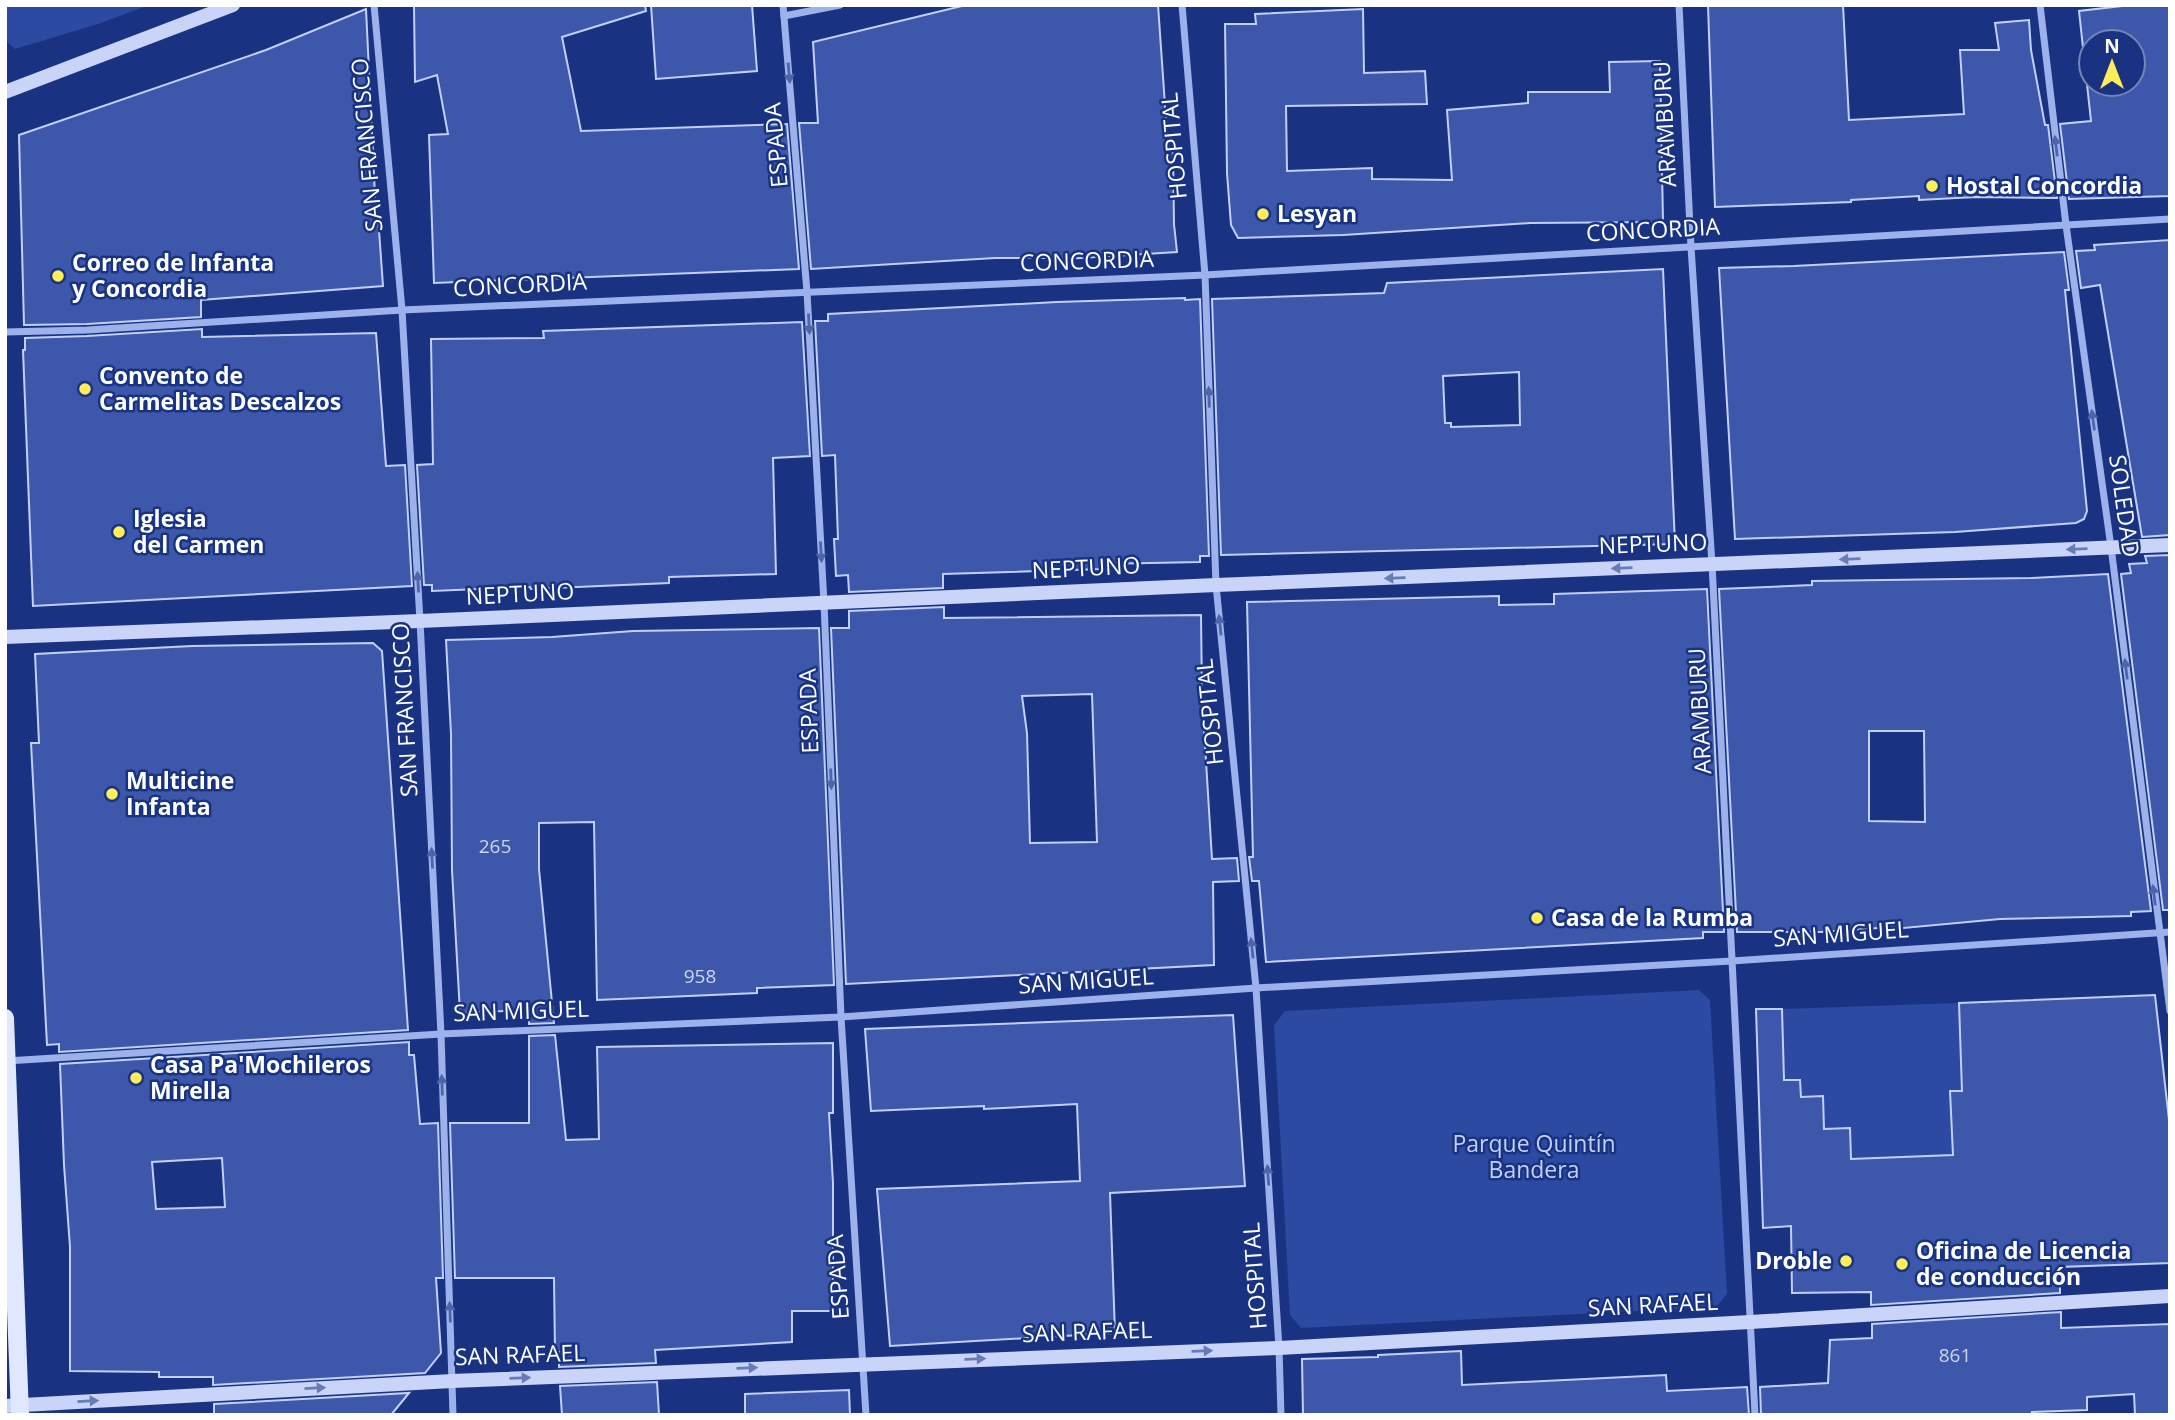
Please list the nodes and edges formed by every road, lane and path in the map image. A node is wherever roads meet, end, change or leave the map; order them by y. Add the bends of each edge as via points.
1 (233, 5) edge
2 (374, 5) edge
3 (783, 5) edge
4 (840, 5) edge
5 (1182, 5) edge
6 (1679, 5) edge
7 (2039, 5) edge
8 (784, 16) junction
9 (5, 92) edge
10 (2170, 219) edge
11 (2066, 225) junction
12 (1691, 247) junction
13 (1205, 275) junction
14 (807, 292) junction
15 (402, 310) junction
16 (5, 332) edge
17 (2170, 545) edge
18 (2111, 547) junction
19 (1712, 564) junction
20 (1216, 585) junction
21 (824, 603) junction
22 (420, 621) junction
23 (5, 637) edge
24 (2170, 932) edge
25 (2159, 933) junction
26 (1732, 961) junction
27 (1256, 988) junction
28 (2170, 1011) edge
29 (841, 1017) junction
30 (5, 1018) edge
31 (441, 1034) junction
32 (6, 1061) edge
33 (2170, 1296) edge
34 (1750, 1322) junction
35 (1279, 1348) junction
36 (863, 1364) junction
37 (452, 1381) junction
38 (15, 1409) edge
39 (453, 1415) edge
40 (866, 1415) edge
41 (1281, 1415) edge
42 (1755, 1415) edge

1 - 9 street
2 - 15 street, SAN FRANCISCO
3 - 8 street, ESPADA
4 - 8 street
5 - 13 street, HOSPITAL
6 - 12 street, ARAMBURU
11 -> 7 street, SOLEDAD
8 -> 14 street, ESPADA
10 - 11 street, CONCORDIA
11 - 12 street, CONCORDIA
18 -> 11 street, SOLEDAD
12 - 13 street, CONCORDIA
12 - 19 street, ARAMBURU
13 - 14 street, CONCORDIA
20 -> 13 street, HOSPITAL
14 - 15 street, CONCORDIA
14 -> 21 street, ESPADA
15 - 16 street, CONCORDIA
22 -> 15 street, SAN FRANCISCO
17 - 18 street, NEPTUNO
18 -> 19 street, NEPTUNO
25 -> 18 street, SOLEDAD
19 -> 20 street, NEPTUNO
19 - 26 street, ARAMBURU
20 - 21 street, NEPTUNO
27 -> 20 street, HOSPITAL
21 - 22 street, NEPTUNO
21 -> 29 street, ESPADA
22 - 23 street, NEPTUNO
31 -> 22 street, SAN FRANCISCO
24 - 25 street, SAN MIGUEL
25 - 26 street, SAN MIGUEL
25 - 28 street, SOLEDAD
26 - 27 street, SAN MIGUEL
26 - 34 street, ARAMBURU
27 - 29 street, SAN MIGUEL
35 -> 27 street, HOSPITAL
29 - 31 street, SAN MIGUEL
29 - 36 street, ESPADA
30 - 32 main road
31 - 32 street, SAN MIGUEL
37 -> 31 street, SAN FRANCISCO
32 - 38 main road
33 - 34 street, SAN RAFAEL
34 - 35 street, SAN RAFAEL
34 - 42 street, ARAMBURU
36 -> 35 street, SAN RAFAEL
35 - 41 street, HOSPITAL
37 -> 36 street, SAN RAFAEL
36 - 40 street, ESPADA
38 -> 37 street, SAN RAFAEL
37 - 39 street, SAN FRANCISCO

